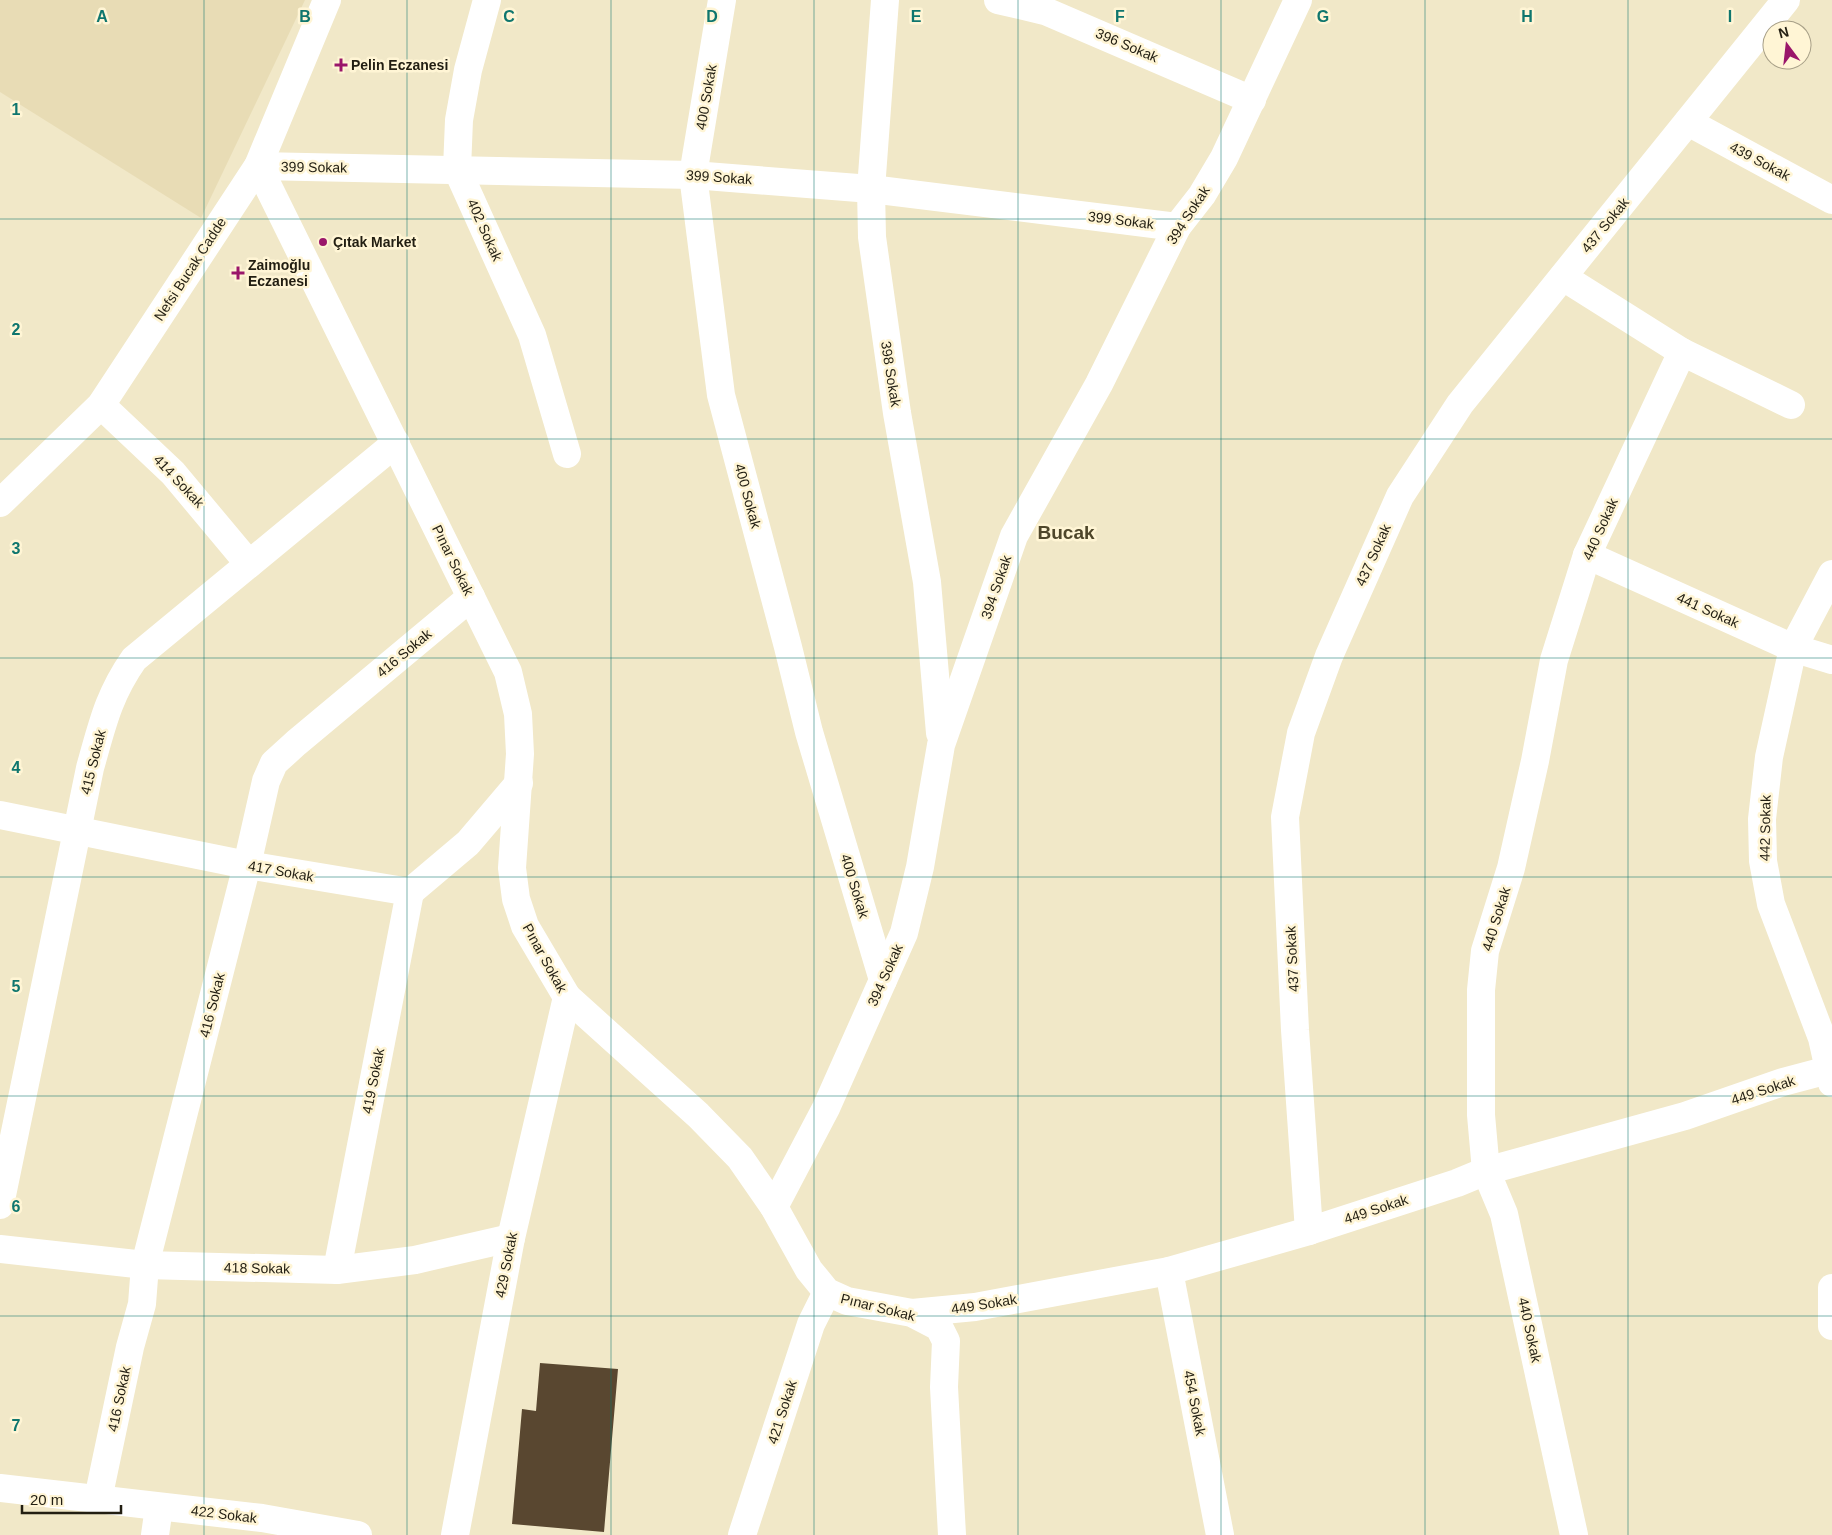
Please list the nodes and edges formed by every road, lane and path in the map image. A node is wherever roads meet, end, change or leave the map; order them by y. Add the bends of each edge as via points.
1 (326, 0) edge
2 (486, 0) edge
3 (722, 0) edge
4 (885, 0) edge
5 (998, 0) edge
6 (1298, 0) edge
7 (1786, 0) edge
8 (1064, 9) edge
9 (1252, 100) junction
10 (1688, 122) junction
11 (258, 166) junction
12 (457, 169) junction
13 (693, 175) junction
14 (872, 189) junction
15 (1832, 200) edge
16 (1177, 227) junction
17 (1562, 277) junction
18 (1682, 352) junction
19 (101, 405) junction
20 (1791, 405) dead end
21 (396, 443) junction
22 (567, 454) dead end
23 (0, 503) edge
24 (1587, 556) junction
25 (249, 564) junction
26 (1832, 574) edge
27 (471, 596) junction
28 (1793, 648) junction
29 (1832, 660) edge
30 (941, 745) junction
31 (519, 783) junction
32 (0, 816) edge
33 (78, 831) junction
34 (247, 866) junction
35 (410, 892) junction
36 (883, 980) junction
37 (567, 998) junction
38 (1832, 1074) edge
39 (1486, 1171) junction
40 (0, 1205) edge
41 (774, 1207) junction
42 (1309, 1232) junction
43 (511, 1238) junction
44 (0, 1249) edge
45 (145, 1265) junction
46 (337, 1270) junction
47 (1169, 1271) junction
48 (1832, 1288) edge
49 (828, 1292) junction
50 (912, 1313) junction
51 (1832, 1326) edge
52 (0, 1488) edge
53 (98, 1499) junction
54 (159, 1506) junction
55 (155, 1535) edge
56 (358, 1535) edge
57 (455, 1535) edge
58 (742, 1535) edge
59 (952, 1535) edge
60 (1220, 1535) edge
61 (1574, 1535) edge

1 - 11 street, Nefsi Bucak Cadde
2 - 12 street, 402 Sokak via 466,78 459,120
3 - 13 street, 400 Sokak
4 - 14 street, 398 Sokak
5 - 8 street, 396 Sokak via 1045,11
6 - 9 street, 394 Sokak
7 - 10 street, 437 Sokak
8 - 9 street, 396 Sokak
9 - 16 street, 394 Sokak via 1224,158
10 - 15 street, 439 Sokak
10 - 17 street, 437 Sokak
11 - 12 street, 399 Sokak
11 - 19 street, Nefsi Bucak Cadde
11 - 21 street, Pınar Sokak
12 - 13 street, 399 Sokak
12 - 22 street, 402 Sokak via 532,335
13 - 14 street, 399 Sokak
13 - 36 street, 400 Sokak via 721,395 808,732
14 - 16 street, 399 Sokak
14 - 30 street, 398 Sokak via 872,237 882,318 927,582
16 - 30 street, 394 Sokak via 1099,384 1014,536
17 - 18 street
17 - 42 street, 437 Sokak via 1460,404 1400,496 1329,656 1300,733 1285,817
18 - 20 street
18 - 24 street, 440 Sokak
19 - 23 street, Nefsi Bucak Cadde
19 - 25 street, 414 Sokak via 173,473
21 - 25 street, 415 Sokak
21 - 27 street, Pınar Sokak
24 - 28 street, 441 Sokak
24 - 39 street, 440 Sokak via 1554,660 1511,868 1485,951 1480,1049
25 - 33 street, 415 Sokak via 134,659 117,683 90,768
26 - 28 street, 442 Sokak
27 - 31 street, Pınar Sokak via 508,672 518,714
27 - 34 street, 416 Sokak via 274,763 266,782
28 - 29 street, 441 Sokak
28 - 38 street, 442 Sokak via 1769,757 1762,819 1763,861 1771,904 1822,1038
30 - 36 street, 394 Sokak via 920,867 904,933
31 - 35 street via 468,843
31 - 37 street, Pınar Sokak via 512,868 516,899 525,926
32 - 33 street, 417 Sokak
33 - 34 street, 417 Sokak
33 - 40 street, 415 Sokak
34 - 35 street, 417 Sokak
34 - 45 street, 416 Sokak
35 - 46 street, 419 Sokak
36 - 41 street, 394 Sokak via 826,1108
37 - 41 street, Pınar Sokak via 704,1121 740,1158
37 - 43 street, 429 Sokak
38 - 39 street, 449 Sokak via 1783,1082 1685,1116
39 - 42 street, 449 Sokak
39 - 61 street, 440 Sokak via 1504,1214
41 - 49 street, Pınar Sokak via 809,1270
42 - 47 street, 449 Sokak
43 - 46 street, 418 Sokak via 416,1260
43 - 57 street, 429 Sokak
44 - 45 street, 418 Sokak
45 - 46 street, 418 Sokak
45 - 53 street, 416 Sokak via 142,1304
47 - 50 street, 449 Sokak via 975,1307
47 - 60 street, 454 Sokak
48 - 51 street
49 - 50 street, Pınar Sokak via 847,1301
49 - 58 street, 421 Sokak via 811,1324
50 - 59 street, Pınar Sokak via 939,1327 946,1341 944,1387
52 - 53 street, 422 Sokak
53 - 54 street, 422 Sokak
54 - 55 street
54 - 56 street, 422 Sokak via 262,1518

